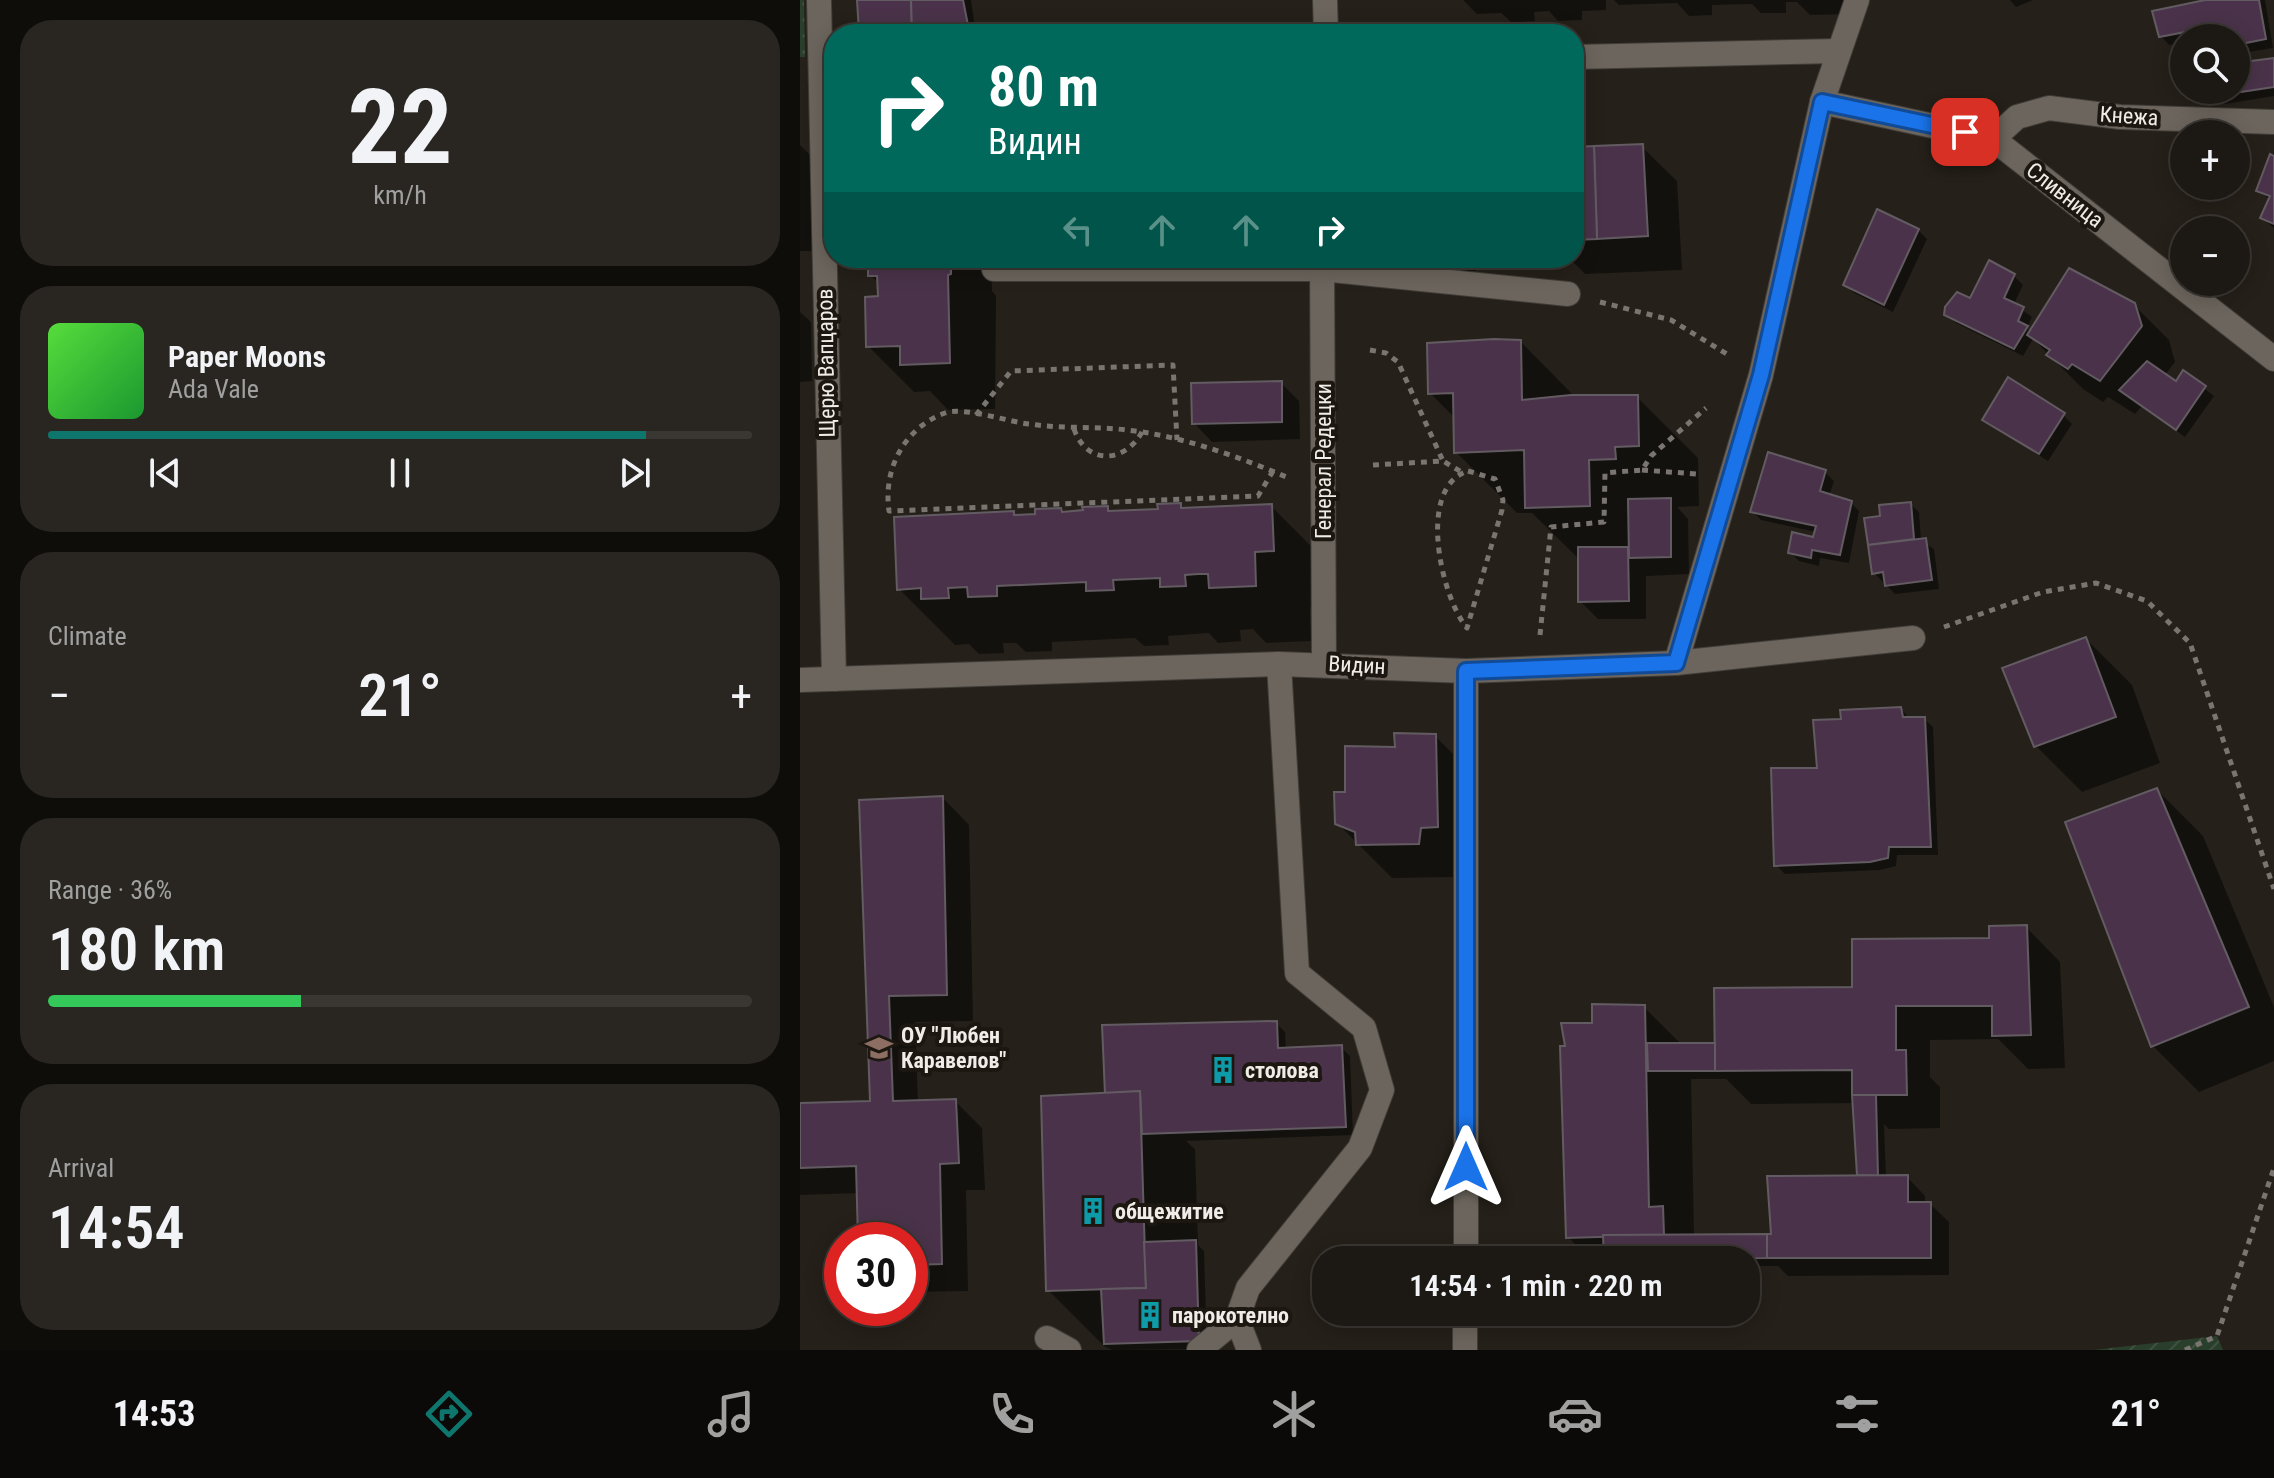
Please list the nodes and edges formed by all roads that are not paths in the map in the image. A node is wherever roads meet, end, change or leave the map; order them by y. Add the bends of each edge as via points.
1 (819, 0) edge
2 (1325, 0) edge
3 (1857, 0) edge
4 (1326, 24) edge
5 (1838, 51) junction
6 (1584, 57) edge
7 (819, 73) edge
8 (1822, 102) junction
9 (2274, 122) edge
10 (1993, 139) junction
11 (1049, 268) edge
12 (1322, 268) edge
13 (1362, 268) edge
14 (994, 269) dead end
15 (1568, 294) road end
16 (2274, 359) edge
17 (1913, 638) road end
18 (1324, 663) junction
19 (1676, 663) junction
20 (1279, 664) junction
21 (1466, 671) junction
22 (834, 679) junction
23 (800, 680) edge
24 (1466, 1246) edge
25 (1237, 1319) junction
26 (1465, 1326) edge
27 (1047, 1338) dead end
28 (1069, 1350) edge
29 (1199, 1350) edge
30 (1249, 1350) edge
31 (1465, 1350) edge

1 - 7 street, Щерю Вапцаров
2 - 4 street
3 - 5 street
5 - 6 street
5 - 8 street
7 - 22 street, Щерю Вапцаров
8 - 10 street, Сливница
8 - 19 street via 1761,375
9 - 10 street, Кнежа via 2120,117 2049,108 2017,117
10 - 16 street, Сливница
11 - 14 street
12 - 18 street, Генерал Редецки
13 - 15 street
17 - 19 street, Видин
18 - 20 street, Видин
18 - 21 street, Видин
19 - 21 street, Видин
20 - 22 street, Видин
20 - 25 street via 1297,973 1364,1028 1382,1090 1360,1148 1248,1288
21 - 24 street
22 - 23 street, Видин
25 - 29 street
25 - 30 street
26 - 31 street
27 - 28 street

